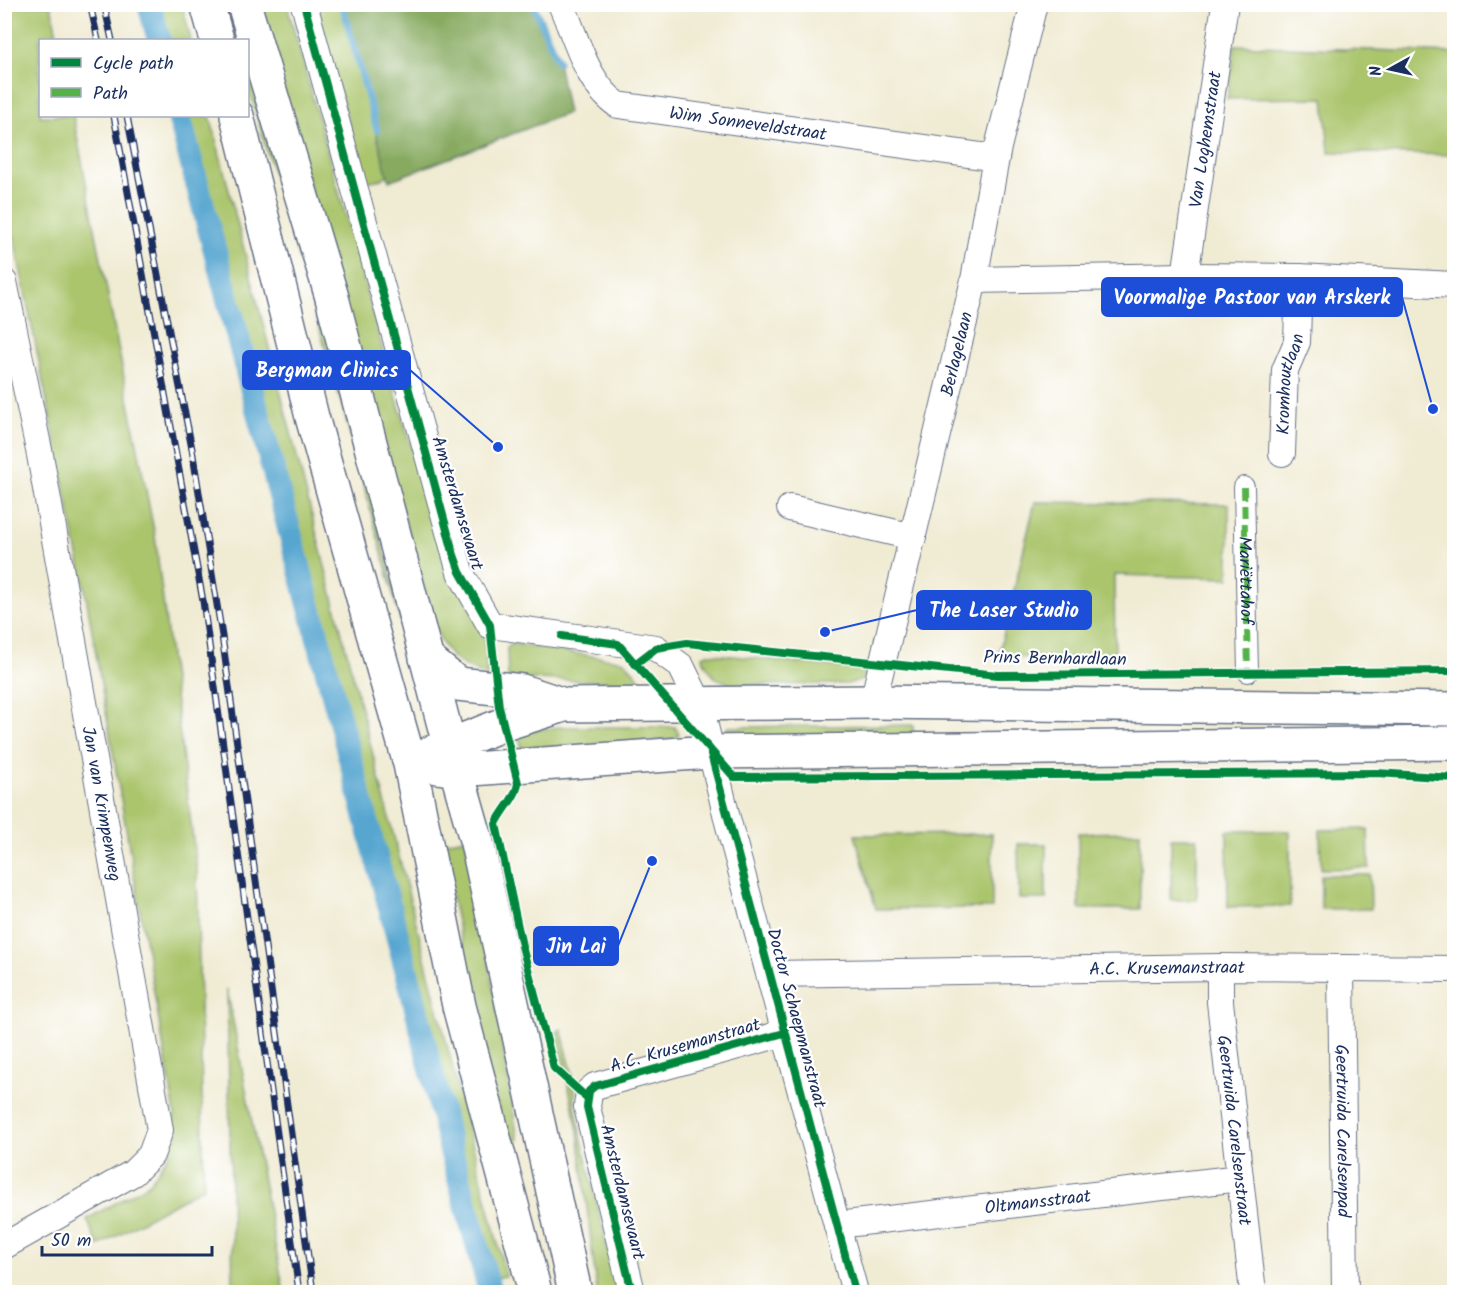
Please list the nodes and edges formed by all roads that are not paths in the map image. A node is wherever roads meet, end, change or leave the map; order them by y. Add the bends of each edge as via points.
1 (207, 4) edge
2 (244, 4) edge
3 (304, 4) edge
4 (561, 4) edge
5 (1034, 4) edge
6 (1224, 4) edge
7 (217, 39) edge
8 (237, 117) edge
9 (996, 158) junction
10 (1185, 276) junction
11 (1299, 277) junction
12 (974, 280) junction
13 (4, 282) edge
14 (1455, 285) edge
15 (1282, 453) dead end
16 (1244, 487) dead end
17 (790, 508) dead end
18 (913, 537) junction
19 (426, 658) junction
20 (1248, 672) dead end
21 (873, 702) junction
22 (564, 705) junction
23 (700, 705) junction
24 (1455, 709) edge
25 (1455, 743) edge
26 (710, 752) junction
27 (453, 757) junction
28 (410, 764) junction
29 (1220, 967) junction
30 (1341, 969) junction
31 (1455, 969) edge
32 (771, 975) junction
33 (784, 1033) junction
34 (595, 1086) joint
35 (1240, 1178) junction
36 (837, 1225) junction
37 (4, 1246) edge
38 (535, 1293) edge
39 (575, 1293) edge
40 (632, 1293) edge
41 (855, 1293) edge
42 (1253, 1293) edge
43 (1345, 1293) edge

1 - 7 main road
2 - 19 main road via 331,294
3 - 23 street, Amsterdamsevaart via 453,552 470,590 490,625 656,648 681,666
4 - 9 street, Wim Sonneveldstraat via 596,84 606,98 618,105
5 - 9 street, Berlagelaan
6 - 10 street, Van Loghemstraat
8 - 28 main road via 312,417
9 - 12 street, Berlagelaan
10 - 11 street
10 - 12 street
11 - 14 street
11 - 15 street, Kromhoutlaan via 1296,342 1285,370
12 - 18 street, Berlagelaan
13 - 37 street, Jan van Krimpenweg via 40,455 160,1130 151,1155 133,1173
16 - 20 street, Mariëttahof
17 - 18 street
18 - 21 street, Berlagelaan
19 - 22 main road via 458,684 522,691
19 - 27 main road
21 - 23 main road
21 - 24 main road
22 - 23 main road
22 - 27 main road
23 - 26 street, Doctor Schaepmanstraat
25 - 26 main road
26 - 27 main road
26 - 32 street, Doctor Schaepmanstraat
27 - 28 main road
27 - 39 main road via 477,843
28 - 38 main road via 459,1006
29 - 30 street, A.C. Krusemanstraat
29 - 32 street, A.C. Krusemanstraat
29 - 35 street, Geertruida Carelsenstraat via 1220,1002
30 - 31 street, A.C. Krusemanstraat
30 - 43 street, Geertruida Carelsenpad
32 - 33 street, Doctor Schaepmanstraat
33 - 34 street, A.C. Krusemanstraat
33 - 36 street, Doctor Schaepmanstraat
34 - 40 street, Amsterdamsevaart via 586,1097 587,1107
35 - 36 street, Oltmansstraat
35 - 42 street, Geertruida Carelsenstraat
36 - 41 street, Doctor Schaepmanstraat

